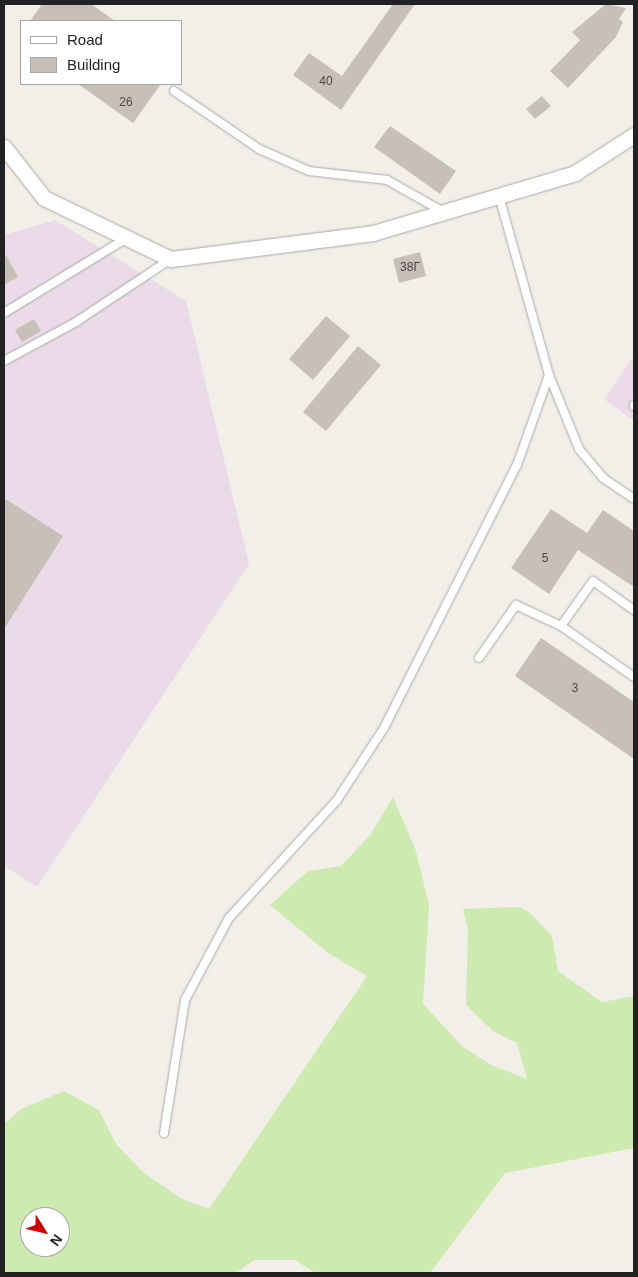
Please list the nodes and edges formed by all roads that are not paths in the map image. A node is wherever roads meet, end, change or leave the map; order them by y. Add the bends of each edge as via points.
1 (174, 91) dead end
2 (634, 135) edge
3 (4, 147) edge
4 (499, 196) junction
5 (444, 212) junction
6 (127, 238) junction
7 (172, 259) junction
8 (4, 313) edge
9 (4, 361) edge
10 (549, 375) junction
11 (634, 499) edge
12 (634, 610) edge
13 (561, 626) junction
14 (479, 658) dead end
15 (634, 677) edge
16 (164, 1133) dead end

1 - 5 lane via 259,150 309,171 387,180
2 - 4 street via 575,173
3 - 6 street via 44,198
4 - 5 street
4 - 10 lane
5 - 7 street via 374,233
6 - 7 street
6 - 8 lane
7 - 9 lane via 76,322
10 - 11 lane via 580,449 603,478
10 - 16 lane via 517,465 384,728 337,800 228,918 185,1000
12 - 13 lane via 592,581
13 - 14 lane via 516,605
13 - 15 lane

